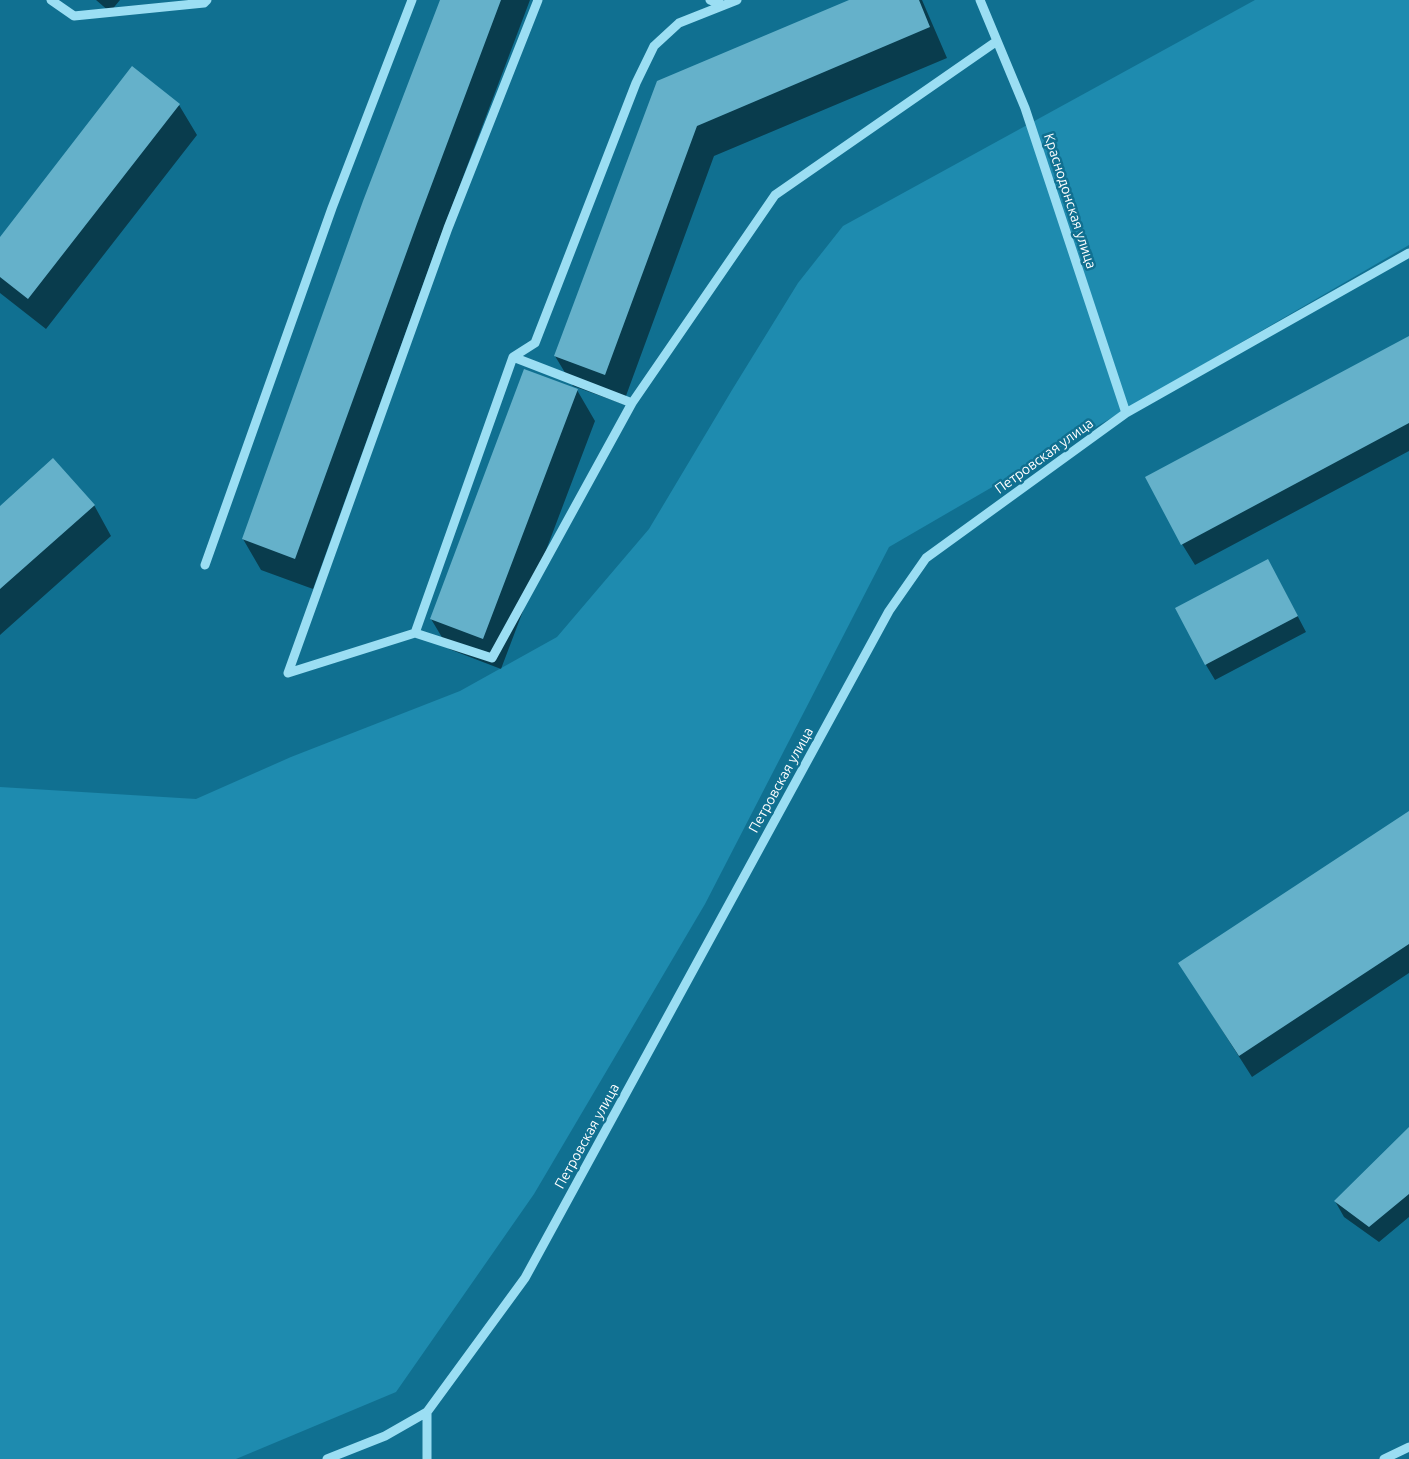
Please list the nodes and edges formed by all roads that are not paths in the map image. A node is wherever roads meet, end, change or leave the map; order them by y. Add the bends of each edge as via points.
1 (51, 0) edge
2 (207, 0) edge
3 (412, 0) edge
4 (538, 0) edge
5 (710, 0) edge
6 (736, 0) edge
7 (980, 0) edge
8 (723, 5) junction
9 (997, 41) junction
10 (1409, 254) edge
11 (513, 357) junction
12 (632, 403) junction
13 (1126, 413) junction
14 (205, 565) dead end
15 (415, 633) junction
16 (427, 1412) junction
17 (1409, 1447) edge
18 (327, 1459) edge
19 (427, 1459) edge
20 (1384, 1459) edge

1 - 2 street via 74,16 204,3
3 - 14 street via 332,208
4 - 15 street via 445,237 288,673
5 - 8 street
6 - 8 street
7 - 9 street, Краснодонская улица
8 - 11 street via 679,23 654,46 636,83 535,343
9 - 12 street via 775,195
9 - 13 street, Краснодонская улица via 1025,108
10 - 13 street, Петровская улица
11 - 12 street
11 - 15 street
12 - 15 street via 492,658
13 - 16 street, Петровская улица via 926,558 889,611 525,1278
16 - 18 street, Петровская улица via 385,1436
16 - 19 street
17 - 20 street

